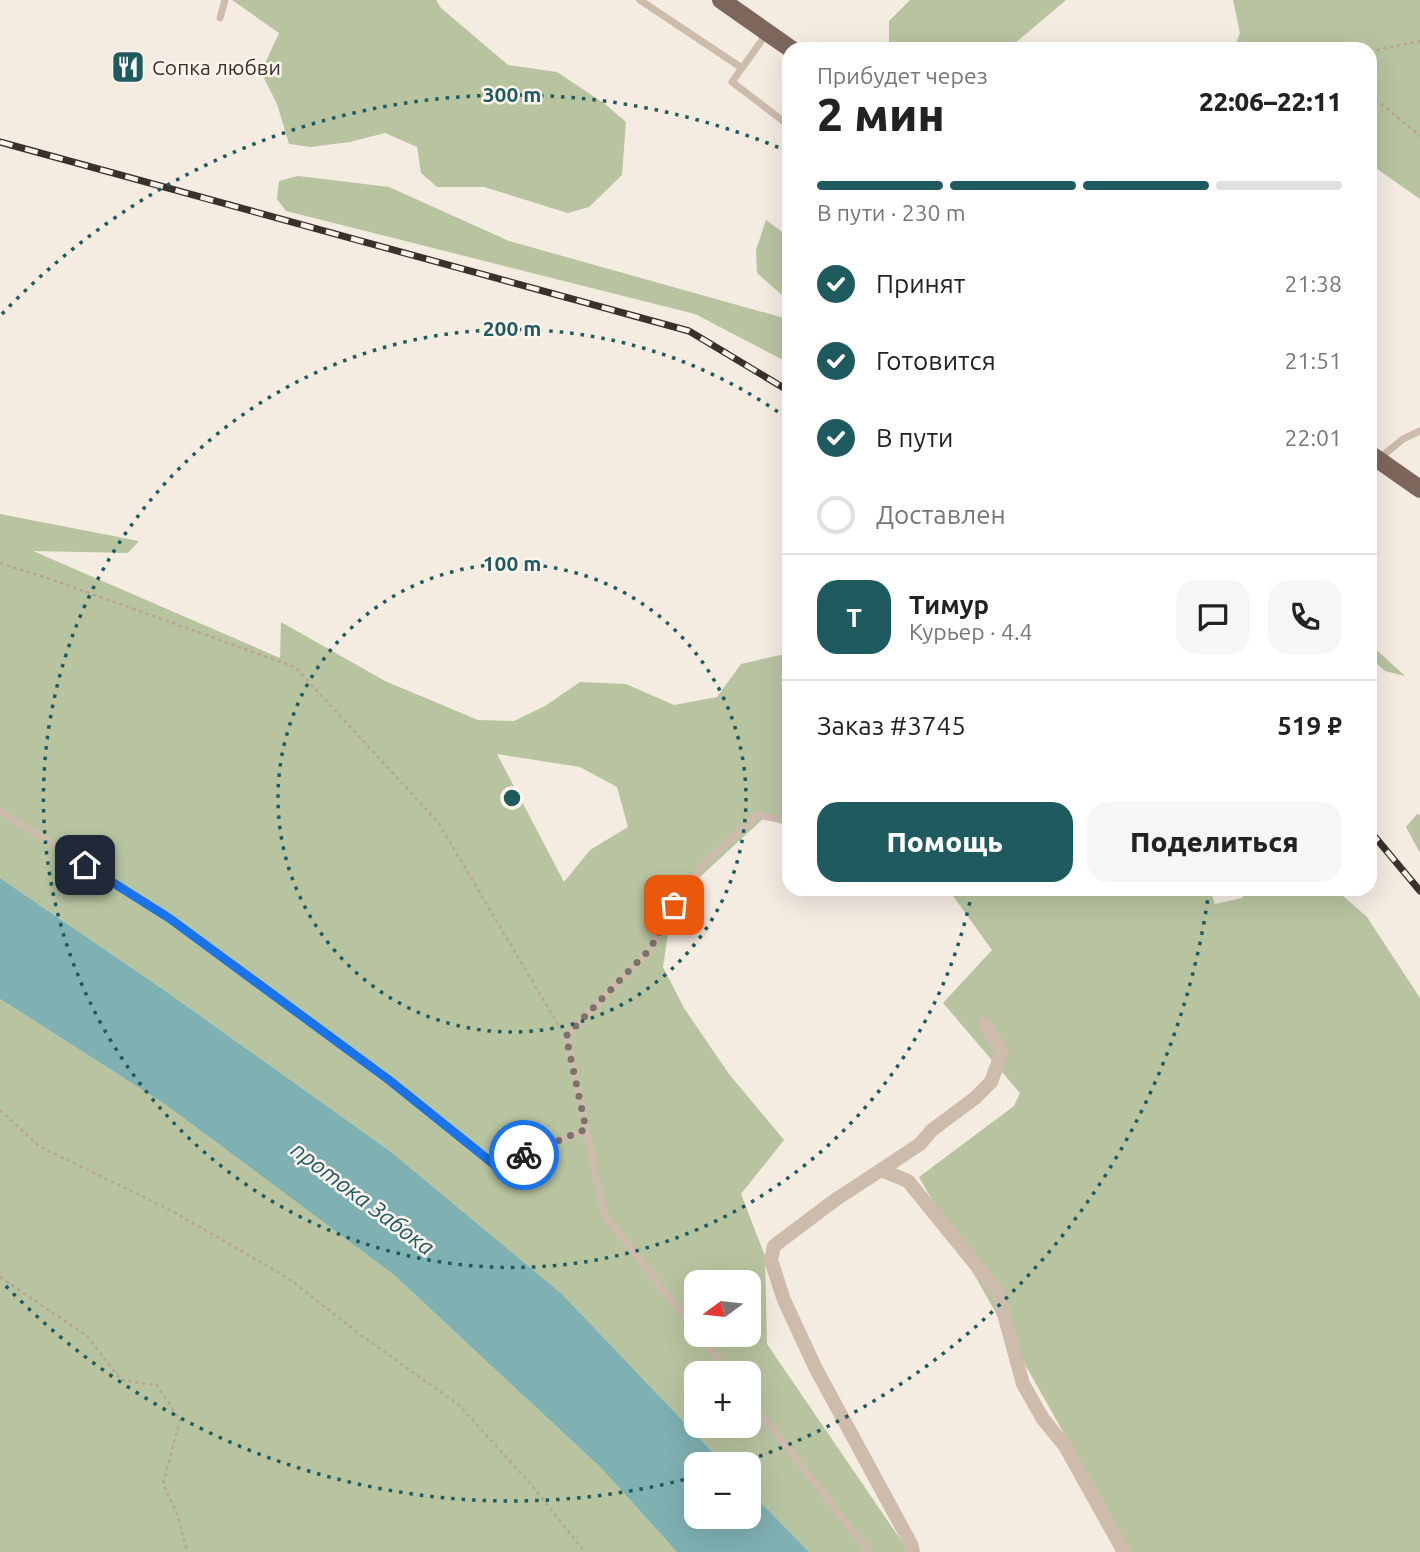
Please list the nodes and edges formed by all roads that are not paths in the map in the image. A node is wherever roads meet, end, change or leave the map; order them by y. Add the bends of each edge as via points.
1 (225, 0) edge
2 (640, 0) edge
3 (721, 0) edge
4 (220, 18) dead end
5 (767, 32) junction
6 (782, 43) edge
7 (742, 68) junction
8 (782, 120) edge
9 (1420, 431) edge
10 (1377, 456) edge
11 (1377, 462) edge
12 (1420, 489) edge
13 (0, 811) edge
14 (782, 820) edge
15 (985, 1024) dead end
16 (586, 1129) junction
17 (881, 1170) junction
18 (684, 1316) edge
19 (761, 1414) edge
20 (869, 1552) edge
21 (913, 1552) edge
22 (1124, 1552) edge

1 - 4 lane
2 - 7 lane
3 - 5 main road
5 - 6 main road
5 - 7 lane
7 - 8 lane via 732,82
9 - 10 lane
11 - 12 main road
13 - 16 lane via 169,918 389,1080 496,1166
14 - 16 lane via 757,815 705,863 650,949 566,1036
15 - 17 street via 1002,1052 991,1082 920,1144
16 - 18 lane via 604,1214
17 - 21 street via 774,1246 771,1260 815,1367
17 - 22 street via 908,1181 998,1292 1023,1384 1065,1446
19 - 20 lane

